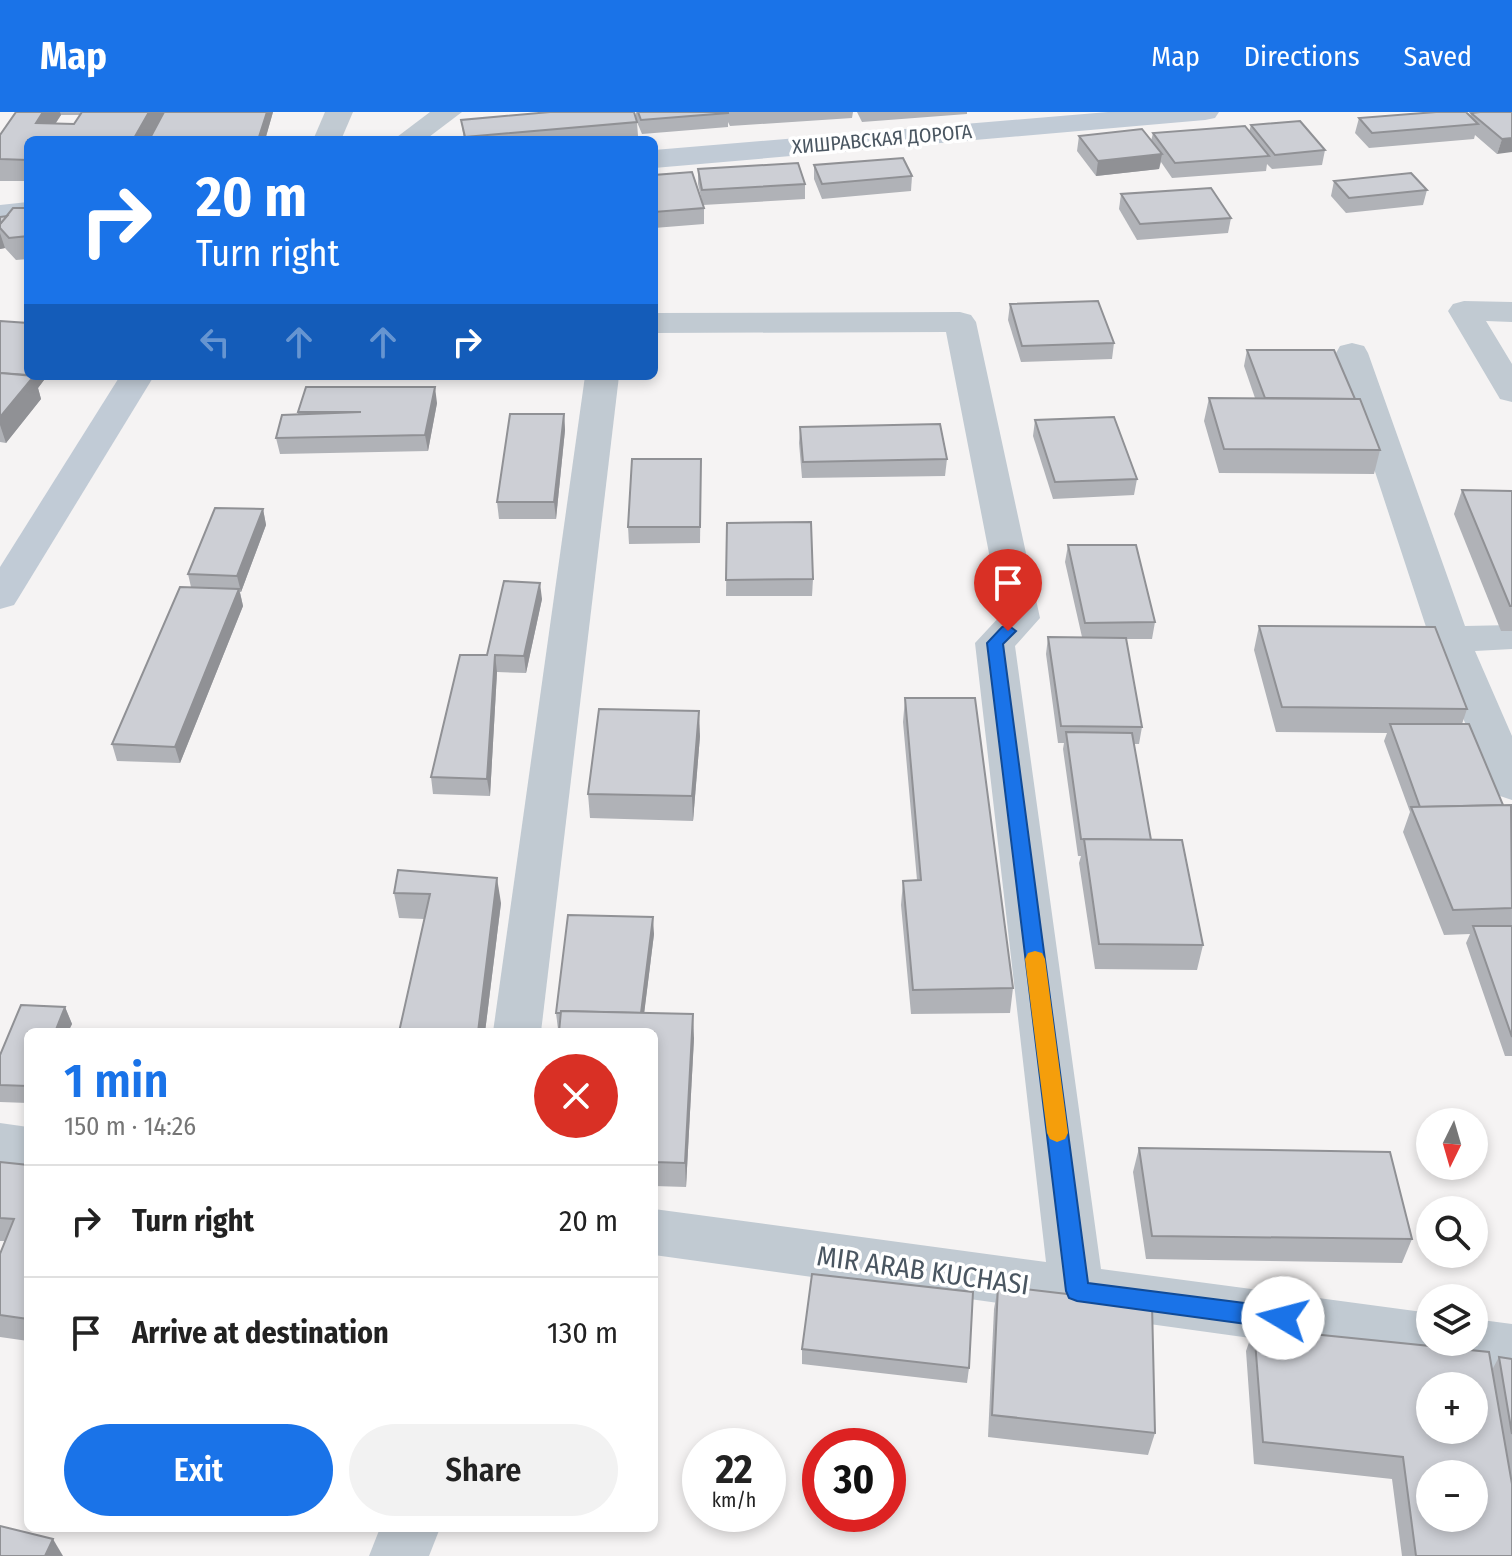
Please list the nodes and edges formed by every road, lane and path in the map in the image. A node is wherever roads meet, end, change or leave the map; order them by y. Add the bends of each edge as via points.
1 (339, 112) edge
2 (448, 112) edge
3 (1205, 112) edge
4 (329, 136) edge
5 (413, 136) edge
6 (658, 159) edge
7 (24, 211) edge
8 (0, 214) edge
9 (1512, 312) edge
10 (658, 323) edge
11 (1352, 353) dead end
12 (135, 380) edge
13 (601, 380) edge
14 (1512, 392) edge
15 (0, 597) edge
16 (1512, 637) edge
17 (1450, 639) junction
18 (1512, 785) edge
19 (518, 1028) edge
20 (0, 1144) edge
21 (24, 1147) edge
22 (658, 1233) edge
23 (1077, 1291) junction
24 (1416, 1336) edge
25 (1488, 1346) edge
26 (1512, 1349) edge
27 (408, 1532) edge
28 (399, 1556) edge

1 - 4 street
2 - 5 street
3 - 6 main road, ХИШРАВСКАЯ ДОРОГА
7 - 8 main road
9 - 14 street via 1464,311
10 - 23 street via 960,322 1021,618 995,643
11 - 17 street
12 - 15 main road
13 - 19 street
16 - 17 street
17 - 18 street
20 - 21 street
22 - 23 street, MIR ARAB KUCHASI
23 - 24 street, MIR ARAB KUCHASI
25 - 26 street
27 - 28 street

